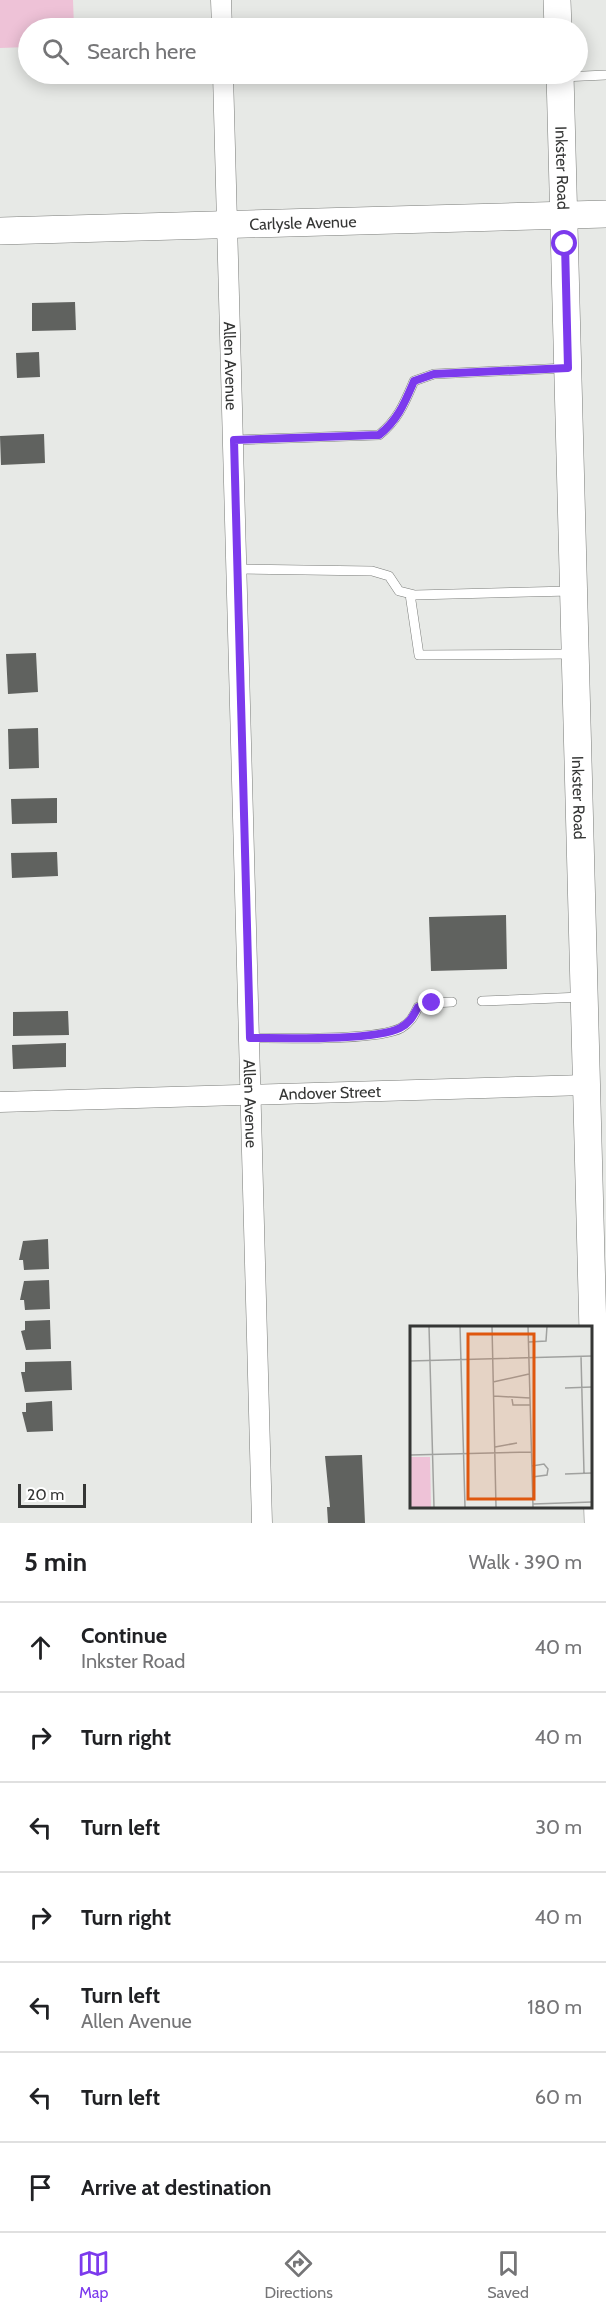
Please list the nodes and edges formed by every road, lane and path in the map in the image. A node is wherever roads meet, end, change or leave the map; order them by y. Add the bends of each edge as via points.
1 (220, 0) edge
2 (557, 0) edge
3 (221, 18) edge
4 (558, 18) edge
5 (588, 75) edge
6 (606, 75) edge
7 (223, 84) edge
8 (560, 84) edge
9 (606, 214) edge
10 (564, 215) junction
11 (228, 225) junction
12 (0, 231) edge
13 (568, 368) junction
14 (234, 440) junction
15 (237, 570) junction
16 (574, 591) junction
17 (410, 594) junction
18 (575, 654) junction
19 (584, 997) junction
20 (482, 1001) dead end
21 (452, 1002) dead end
22 (250, 1038) junction
23 (586, 1085) junction
24 (251, 1095) junction
25 (0, 1102) edge
26 (599, 1313) edge
27 (262, 1523) edge
28 (598, 1523) edge

1 - 3 street
2 - 4 main road
5 - 6 lane
7 - 11 street, Allen Avenue
8 - 10 main road, Inkster Road
9 - 10 main road, Carlysle Avenue
10 - 11 main road, Carlysle Avenue
10 - 13 main road, Inkster Road
11 - 12 main road, Carlysle Avenue
11 - 14 street, Allen Avenue
13 - 14 lane via 434,374 414,381 402,410 379,435
13 - 16 main road, Inkster Road
14 - 15 street, Allen Avenue
15 - 17 lane via 372,571 389,576 399,591
15 - 22 street, Allen Avenue
16 - 17 lane
16 - 18 main road, Inkster Road
17 - 18 lane via 419,655
18 - 19 main road, Inkster Road
19 - 20 lane
19 - 23 main road, Inkster Road
21 - 22 lane via 418,1007 411,1021 399,1029 374,1035
22 - 24 street, Allen Avenue
23 - 24 street, Andover Street
23 - 26 main road, Inkster Road
24 - 25 street, Andover Street
24 - 27 street, Allen Avenue
26 - 28 main road, Inkster Road

